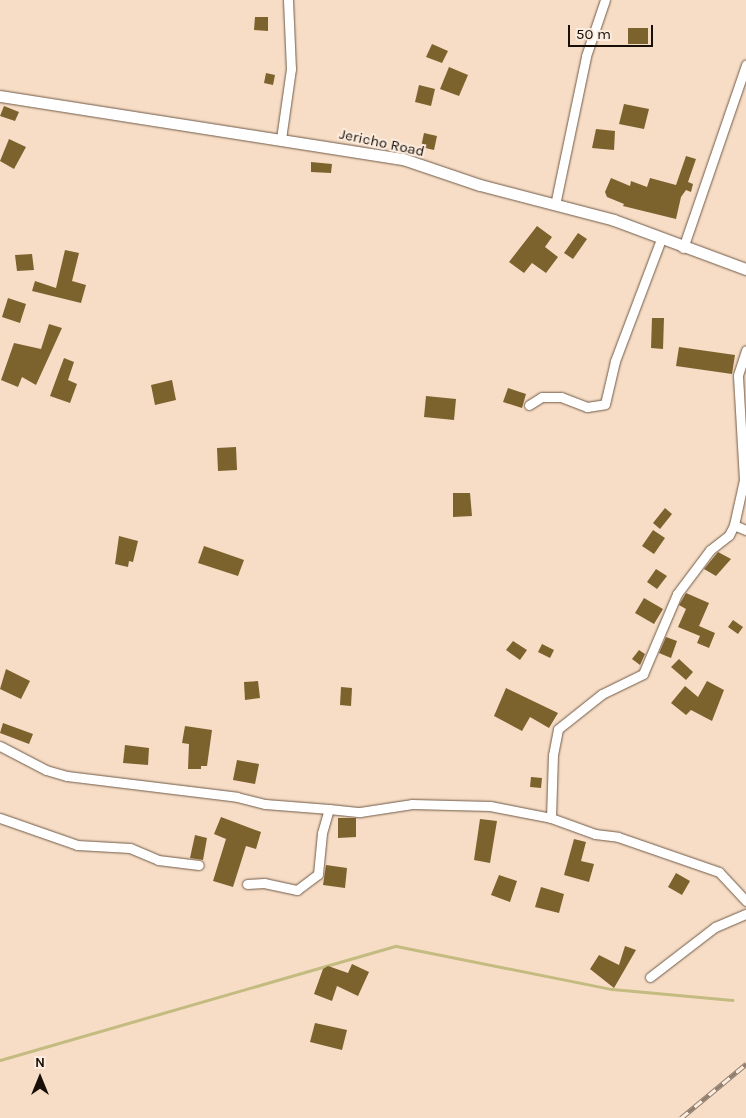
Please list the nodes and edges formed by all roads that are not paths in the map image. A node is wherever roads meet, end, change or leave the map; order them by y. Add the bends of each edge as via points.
1 (288, 0) edge
2 (605, 0) edge
3 (746, 65) edge
4 (0, 96) edge
5 (281, 139) junction
6 (555, 205) junction
7 (661, 239) junction
8 (683, 248) junction
9 (746, 270) edge
10 (746, 350) edge
11 (530, 405) dead end
12 (734, 526) junction
13 (746, 530) edge
14 (0, 746) edge
15 (330, 809) junction
16 (0, 818) edge
17 (551, 818) junction
18 (199, 865) dead end
19 (246, 884) dead end
20 (746, 901) edge
21 (746, 914) edge
22 (650, 977) dead end

1 - 5 street via 291,69
2 - 6 street via 586,56
3 - 8 street
4 - 5 street, Jericho Road
5 - 6 street, Jericho Road via 403,159 480,185
6 - 7 street, Jericho Road via 614,220
7 - 8 street, Jericho Road
7 - 11 street via 615,361 605,404 586,406 542,396
8 - 9 street, Jericho Road
10 - 12 street via 738,375 744,480
12 - 13 street
12 - 17 street via 729,535 710,550 677,594 643,674 602,694 558,729 553,755
14 - 15 street via 54,773 237,797 265,804
15 - 17 street via 360,812 412,804 490,806
15 - 19 street via 322,832 318,874 297,890 264,883
16 - 18 street via 77,845 130,848 158,860
17 - 20 street via 719,872
21 - 22 street via 714,927

